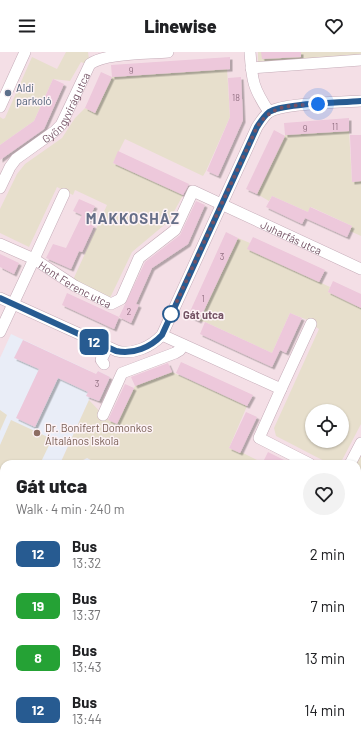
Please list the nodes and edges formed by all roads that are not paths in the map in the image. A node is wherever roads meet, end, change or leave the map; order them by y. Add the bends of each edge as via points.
1 (25, 52) edge
2 (168, 52) edge
3 (250, 52) edge
4 (361, 60) edge
5 (251, 68) junction
6 (361, 101) edge
7 (0, 107) edge
8 (269, 112) junction
9 (0, 188) edge
10 (64, 194) dead end
11 (222, 205) junction
12 (0, 244) edge
13 (34, 259) junction
14 (361, 269) edge
15 (0, 298) edge
16 (13, 304) junction
17 (312, 324) dead end
18 (0, 332) edge
19 (162, 335) junction
20 (183, 344) junction
21 (107, 348) junction
22 (104, 364) dead end
23 (281, 389) junction
24 (103, 415) dead end
25 (361, 443) edge
26 (302, 460) edge
27 (352, 460) edge

1 - 7 street
2 - 9 street, Gyöngyvirág utca via 96,59 90,64 61,125 16,159
3 - 5 street
4 - 5 street
5 - 8 street via 254,86
6 - 8 street via 289,106
8 - 11 street via 257,127
10 - 13 street
11 - 13 street, Hont Ferenc utca via 193,192 175,230 139,258 121,299 111,304 75,286
11 - 14 street, Juharfás utca
11 - 19 street
12 - 13 street
13 - 16 street
15 - 16 street
16 - 18 street
16 - 21 street
17 - 23 street
19 - 20 street
19 - 21 street via 145,347 132,352 124,353
20 - 23 street
20 - 24 street via 176,353 122,373
21 - 22 street via 101,360
23 - 26 street via 259,438
25 - 27 street

